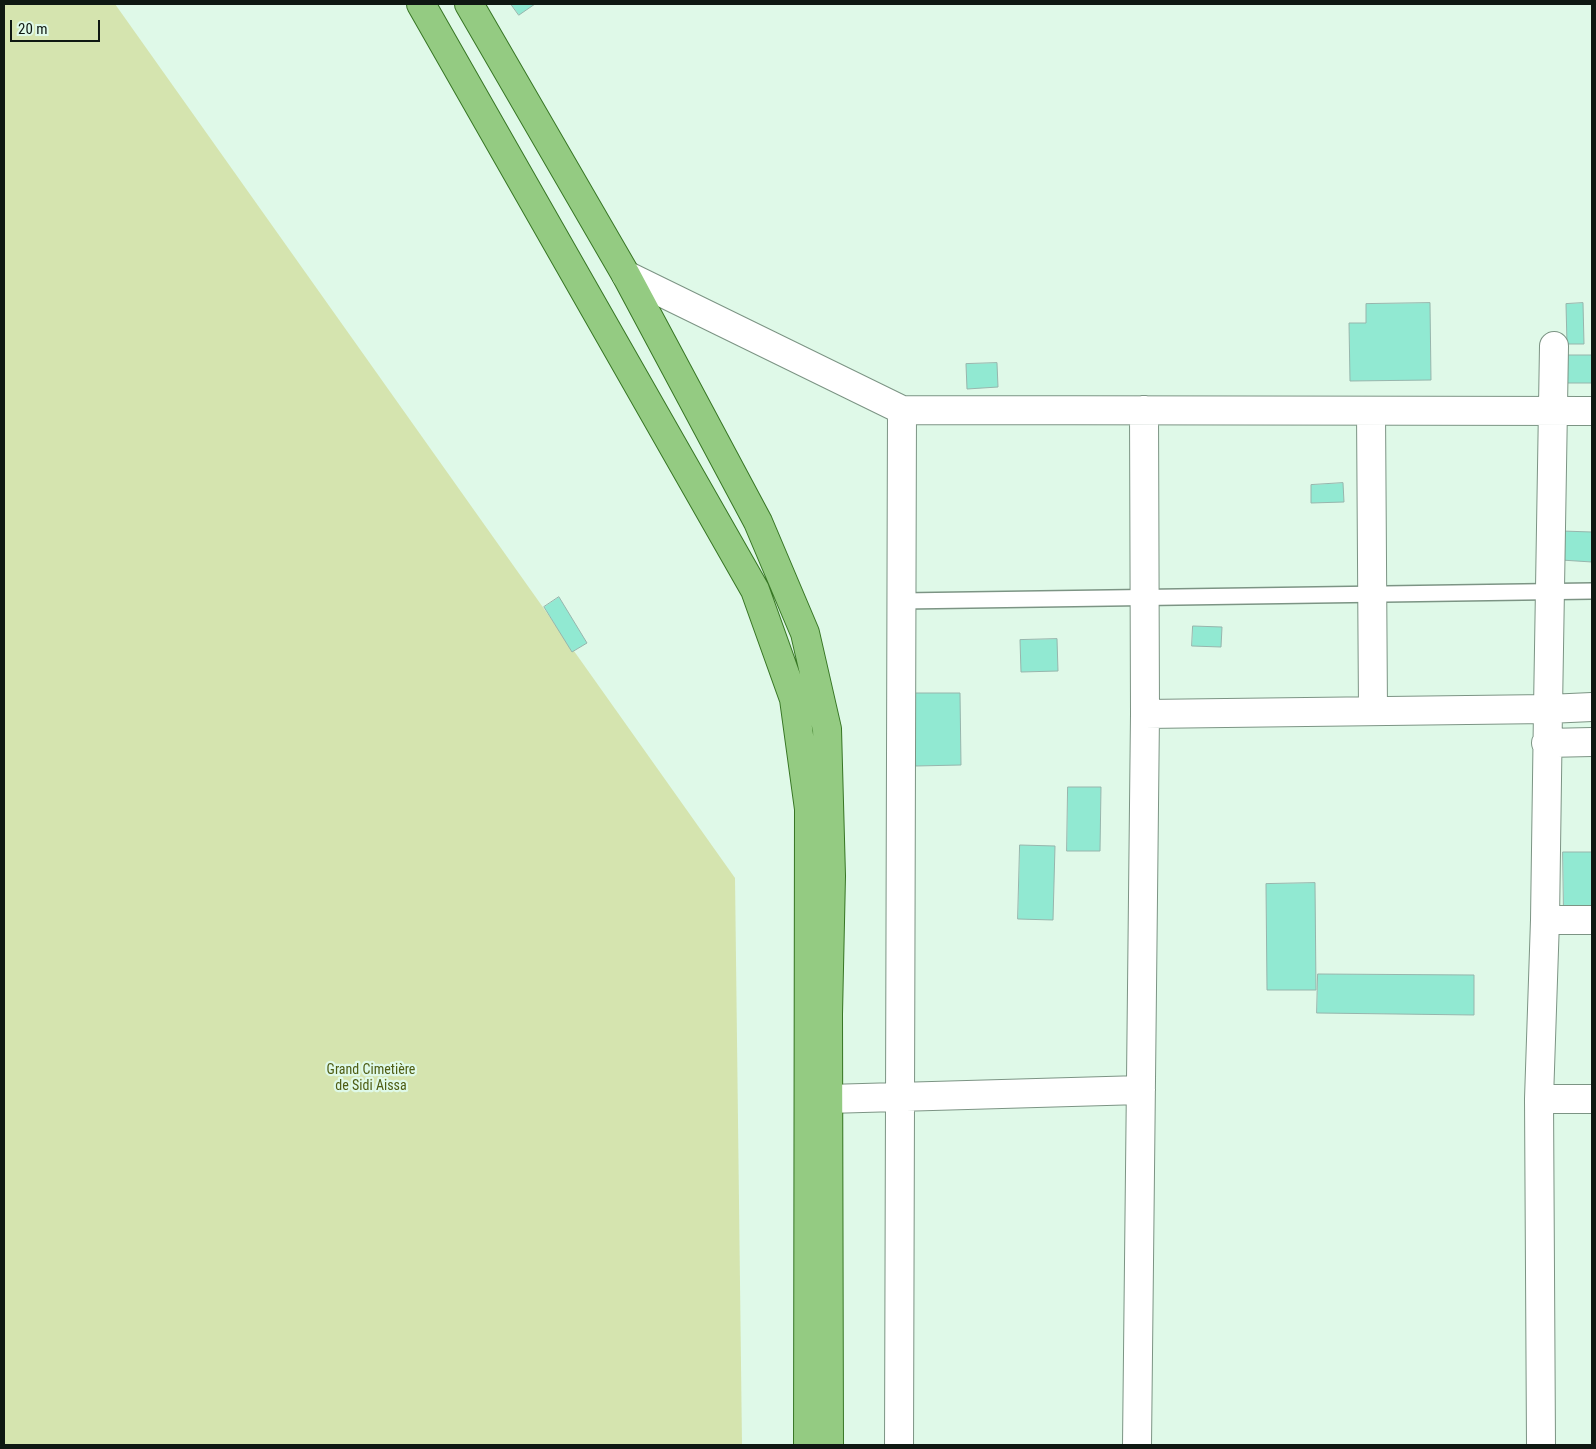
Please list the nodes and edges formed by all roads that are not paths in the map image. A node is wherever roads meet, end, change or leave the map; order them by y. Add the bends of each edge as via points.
1 (421, 4) edge
2 (469, 4) edge
3 (626, 276) junction
4 (1554, 346) dead end
5 (902, 410) junction
6 (1144, 410) junction
7 (1371, 411) junction
8 (1553, 411) junction
9 (1592, 411) edge
10 (1592, 591) edge
11 (1550, 592) junction
12 (1373, 594) junction
13 (1145, 597) junction
14 (902, 601) junction
15 (1592, 707) edge
16 (1548, 709) junction
17 (1373, 711) junction
18 (1145, 714) junction
19 (1592, 742) edge
20 (1546, 743) junction
21 (1545, 920) junction
22 (1592, 920) edge
23 (1141, 1090) junction
24 (900, 1097) junction
25 (828, 1099) junction
26 (1592, 1099) edge
27 (1539, 1100) junction
28 (808, 1445) edge
29 (829, 1445) edge
30 (899, 1445) edge
31 (1137, 1445) edge
32 (1541, 1445) edge

1 - 28 main road via 755,590 794,699 809,809
2 - 3 main road
3 - 5 street
3 - 25 main road via 758,522 805,633 827,729 831,876
4 - 8 street
5 - 6 street
5 - 14 street
6 - 7 street
6 - 13 street
7 - 8 street
7 - 12 street
8 - 9 street
8 - 11 street
10 - 11 lane
11 - 12 lane
11 - 16 street
12 - 13 lane
12 - 17 street
13 - 14 lane
13 - 18 street
14 - 24 street
15 - 16 street
16 - 17 street
16 - 20 street
17 - 18 street
18 - 23 street
19 - 20 street
20 - 21 street
21 - 22 street
21 - 27 street
23 - 24 street
23 - 31 street
24 - 25 street
24 - 30 street
25 - 29 main road
26 - 27 street
27 - 32 street

